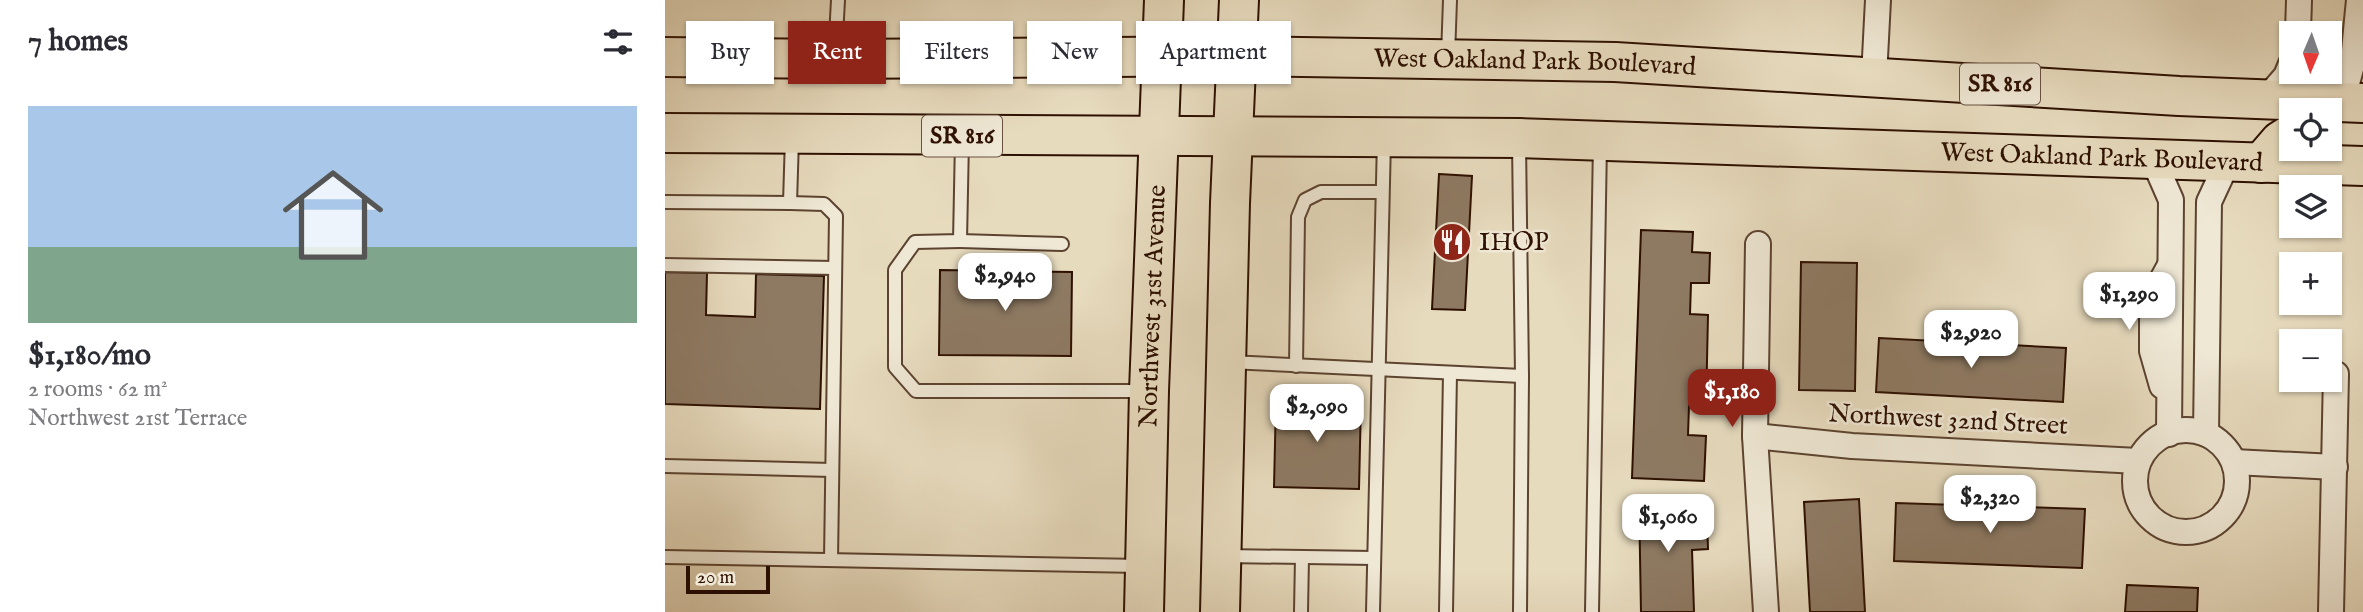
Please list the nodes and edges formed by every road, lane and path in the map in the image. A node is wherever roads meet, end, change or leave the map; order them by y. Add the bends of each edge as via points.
1 (838, 0) edge
2 (1164, 0) edge
3 (1239, 0) edge
4 (1450, 0) edge
5 (1878, 0) edge
6 (2299, 0) edge
7 (2359, 0) edge
8 (837, 21) edge
9 (1163, 21) edge
10 (1238, 21) edge
11 (2298, 21) edge
12 (665, 57) edge
13 (788, 58) edge
14 (1136, 58) edge
15 (1291, 58) edge
16 (886, 59) edge
17 (1448, 60) junction
18 (1874, 77) junction
19 (1161, 84) edge
20 (1236, 84) edge
21 (2279, 84) edge
22 (2267, 99) junction
23 (2345, 105) edge
24 (665, 134) edge
25 (793, 134) junction
26 (1159, 135) junction
27 (962, 136) junction
28 (1233, 137) junction
29 (1384, 137) junction
30 (1519, 138) junction
31 (1600, 140) junction
32 (2279, 142) edge
33 (2153, 159) junction
34 (2244, 162) junction
35 (2363, 166) edge
36 (1382, 192) junction
37 (665, 202) edge
38 (790, 203) junction
39 (960, 241) junction
40 (1062, 244) dead end
41 (1758, 244) dead end
42 (665, 265) edge
43 (835, 268) junction
44 (1226, 362) junction
45 (1296, 366) junction
46 (1378, 369) junction
47 (1450, 373) junction
48 (1522, 376) junction
49 (1149, 391) junction
50 (2336, 392) edge
51 (2169, 434) junction
52 (2206, 434) junction
53 (1755, 436) junction
54 (2138, 461) junction
55 (2234, 463) junction
56 (665, 466) edge
57 (2335, 467) junction
58 (832, 470) junction
59 (1222, 556) junction
60 (665, 557) edge
61 (1302, 557) junction
62 (1374, 558) junction
63 (831, 560) junction
64 (1145, 566) junction
65 (1145, 612) edge
66 (1220, 612) edge
67 (1301, 612) edge
68 (1373, 612) edge
69 (1446, 612) edge
70 (1520, 612) edge
71 (1592, 612) edge
72 (1766, 612) edge
73 (2331, 612) edge

1 - 8 lane
2 - 9 main road, Northwest 31st Avenue
3 - 10 main road
4 - 17 lane
5 - 18 street
6 - 11 street
7 - 23 street
12 - 13 main road, West Oakland Park Boulevard / SR 816
14 - 16 main road, West Oakland Park Boulevard / SR 816
15 - 17 main road, West Oakland Park Boulevard / SR 816
17 - 18 main road, West Oakland Park Boulevard / SR 816 via 1615,62
18 - 22 main road, West Oakland Park Boulevard / SR 816
19 - 26 main road, Northwest 31st Avenue
20 - 28 main road
21 - 22 street
22 - 23 main road, West Oakland Park Boulevard / SR 816
24 - 25 main road, West Oakland Park Boulevard / SR 816
25 - 27 main road, West Oakland Park Boulevard / SR 816
25 - 38 lane
26 - 27 main road, West Oakland Park Boulevard / SR 816
26 - 28 main road, West Oakland Park Boulevard / SR 816
26 - 49 main road, Northwest 31st Avenue
27 - 39 lane
28 - 29 main road, West Oakland Park Boulevard / SR 816
28 - 44 main road
29 - 30 main road, West Oakland Park Boulevard / SR 816
29 - 36 lane
30 - 31 main road, West Oakland Park Boulevard / SR 816
30 - 48 lane
31 - 33 main road, West Oakland Park Boulevard / SR 816
31 - 71 lane
32 - 34 main road
33 - 34 main road, West Oakland Park Boulevard / SR 816
33 - 51 street via 2171,200 2171,264 2152,298 2152,351 2169,408
34 - 35 main road, West Oakland Park Boulevard / SR 816
34 - 52 street via 2209,202
36 - 45 lane via 1321,192 1305,200 1299,217
36 - 46 lane
37 - 38 lane
38 - 43 lane via 824,204 836,216
39 - 40 lane
39 - 49 lane via 915,242 895,271 895,367 916,391
41 - 53 street
42 - 43 lane
43 - 58 lane
44 - 45 lane
44 - 59 main road
45 - 46 lane
46 - 47 lane
46 - 62 lane
47 - 48 lane
47 - 69 lane
48 - 70 lane
49 - 64 main road, Northwest 31st Avenue
50 - 57 street
51 - 52 street via 2186,430
51 - 54 street via 2150,444
52 - 55 street via 2223,445
53 - 54 street, Northwest 32nd Street via 1852,446
53 - 72 street
54 - 55 street via 2134,480 2138,500 2149,517 2165,528 2185,533 2222,518 2235,492
55 - 57 street
56 - 58 lane
57 - 73 street
58 - 63 lane
59 - 61 lane
59 - 66 main road
60 - 63 lane
61 - 62 lane
61 - 67 lane
62 - 68 lane
63 - 64 lane
64 - 65 main road, Northwest 31st Avenue

